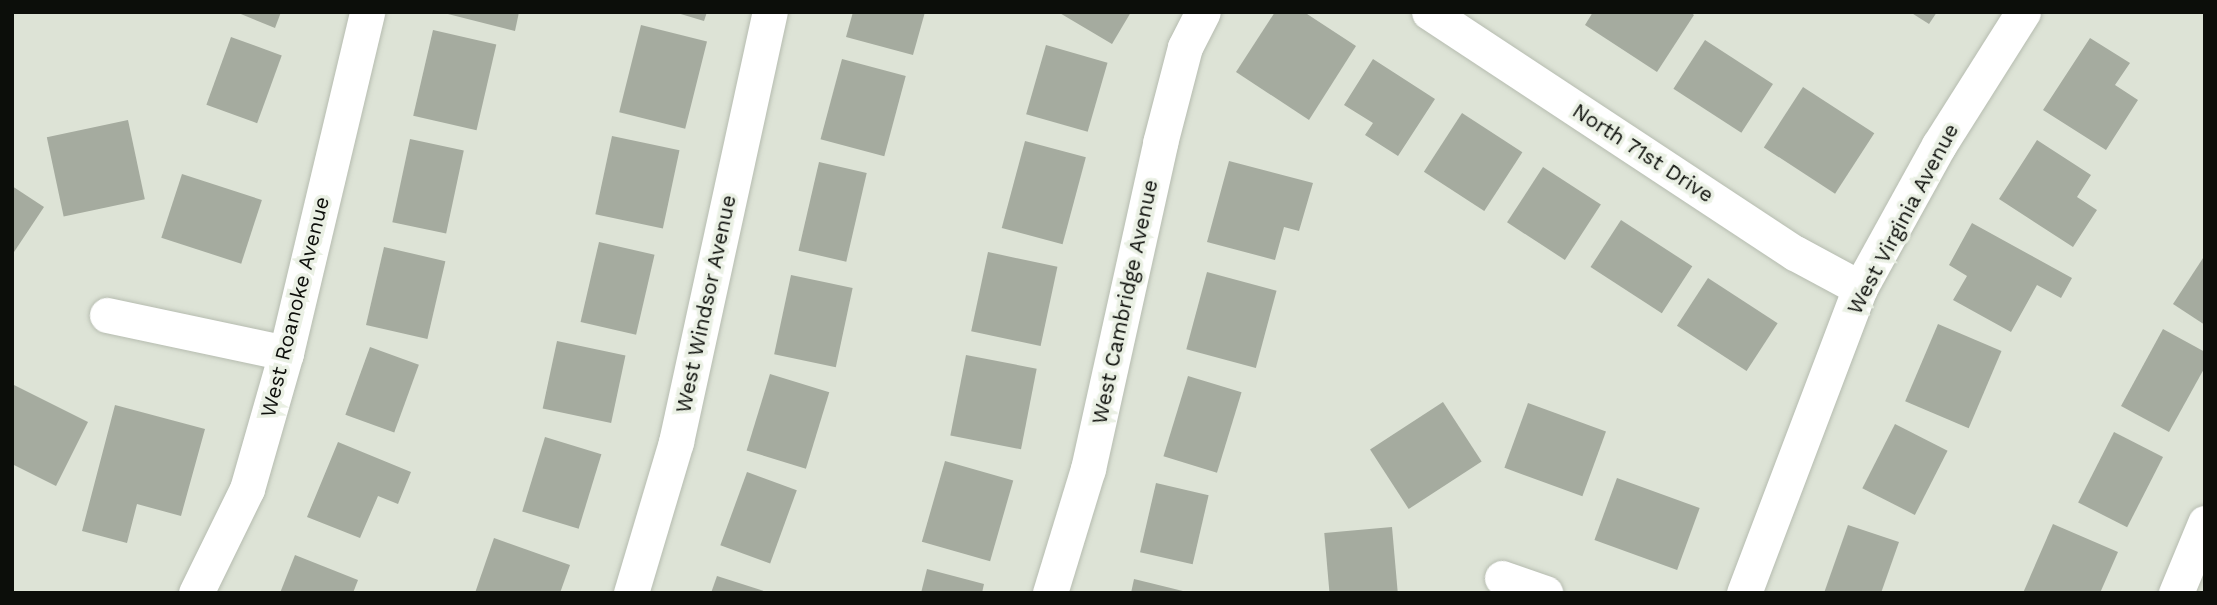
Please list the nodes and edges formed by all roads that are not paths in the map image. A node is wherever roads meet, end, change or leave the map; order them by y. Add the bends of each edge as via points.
1 (367, 12) edge
2 (770, 12) edge
3 (1203, 12) edge
4 (1429, 12) edge
5 (2023, 12) edge
6 (1860, 288) junction
7 (107, 315) dead end
8 (286, 353) junction
9 (2205, 523) edge
10 (1502, 579) dead end
11 (197, 593) edge
12 (631, 593) edge
13 (1051, 593) edge
14 (1545, 593) edge
15 (1744, 593) edge
16 (2176, 593) edge

1 - 8 street, West Roanoke Avenue
2 - 12 street, West Windsor Avenue via 676,442
3 - 13 street, West Cambridge Avenue via 1185,47 1163,131 1088,469
4 - 6 street, North 71st Drive via 1795,253
5 - 6 street, West Virginia Avenue via 1939,145
6 - 15 street, West Virginia Avenue
7 - 8 street
8 - 11 street, West Roanoke Avenue via 247,489
9 - 16 street
10 - 14 street

